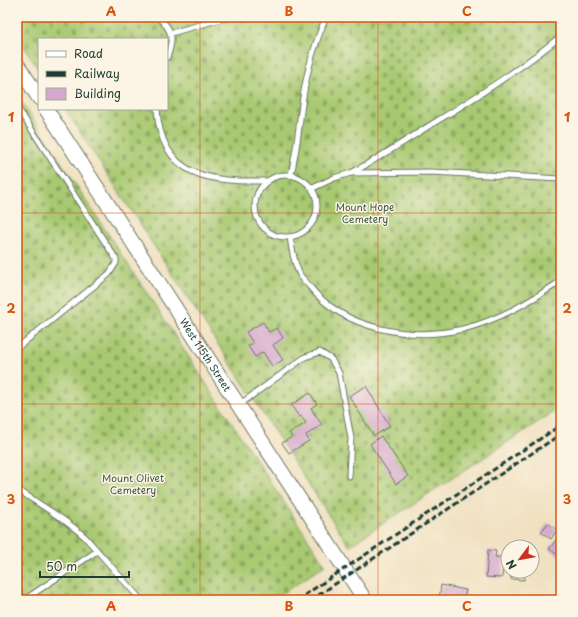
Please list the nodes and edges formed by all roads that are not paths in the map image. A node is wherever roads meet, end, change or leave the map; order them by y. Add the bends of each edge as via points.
1 (158, 17) edge
2 (228, 17) edge
3 (326, 17) edge
4 (171, 33) junction
5 (561, 36) edge
6 (168, 54) edge
7 (17, 64) edge
8 (38, 96) edge
9 (17, 107) edge
10 (47, 110) edge
11 (157, 110) edge
12 (351, 173) junction
13 (291, 174) junction
14 (561, 179) edge
15 (266, 181) junction
16 (313, 188) junction
17 (290, 237) junction
18 (561, 281) edge
19 (17, 348) edge
20 (239, 405) junction
21 (349, 476) dead end
22 (17, 489) edge
23 (97, 551) junction
24 (24, 600) edge
25 (141, 600) edge
26 (365, 600) edge

1 - 4 lane
2 - 4 lane
3 - 13 lane via 311,58 304,91 297,152
4 - 6 lane via 172,44
5 - 12 lane via 475,98
7 - 8 street
9 - 19 lane via 116,259 116,264 109,274
10 - 20 street, West 115th Street
11 - 15 lane via 165,143 172,156 184,166 198,175 212,179
12 - 14 lane via 431,172
12 - 16 lane
13 - 15 lane via 274,176
13 - 16 lane via 300,177
15 - 17 lane via 256,198 257,218 270,233
16 - 17 lane via 318,204 315,219 309,228
17 - 18 lane via 301,276 328,306 362,323 390,330 439,333 464,329 512,310
20 - 21 lane via 305,357 320,352 331,359 339,373 350,438
20 - 26 street, West 115th Street
22 - 23 lane via 66,521
23 - 24 lane
23 - 25 lane

